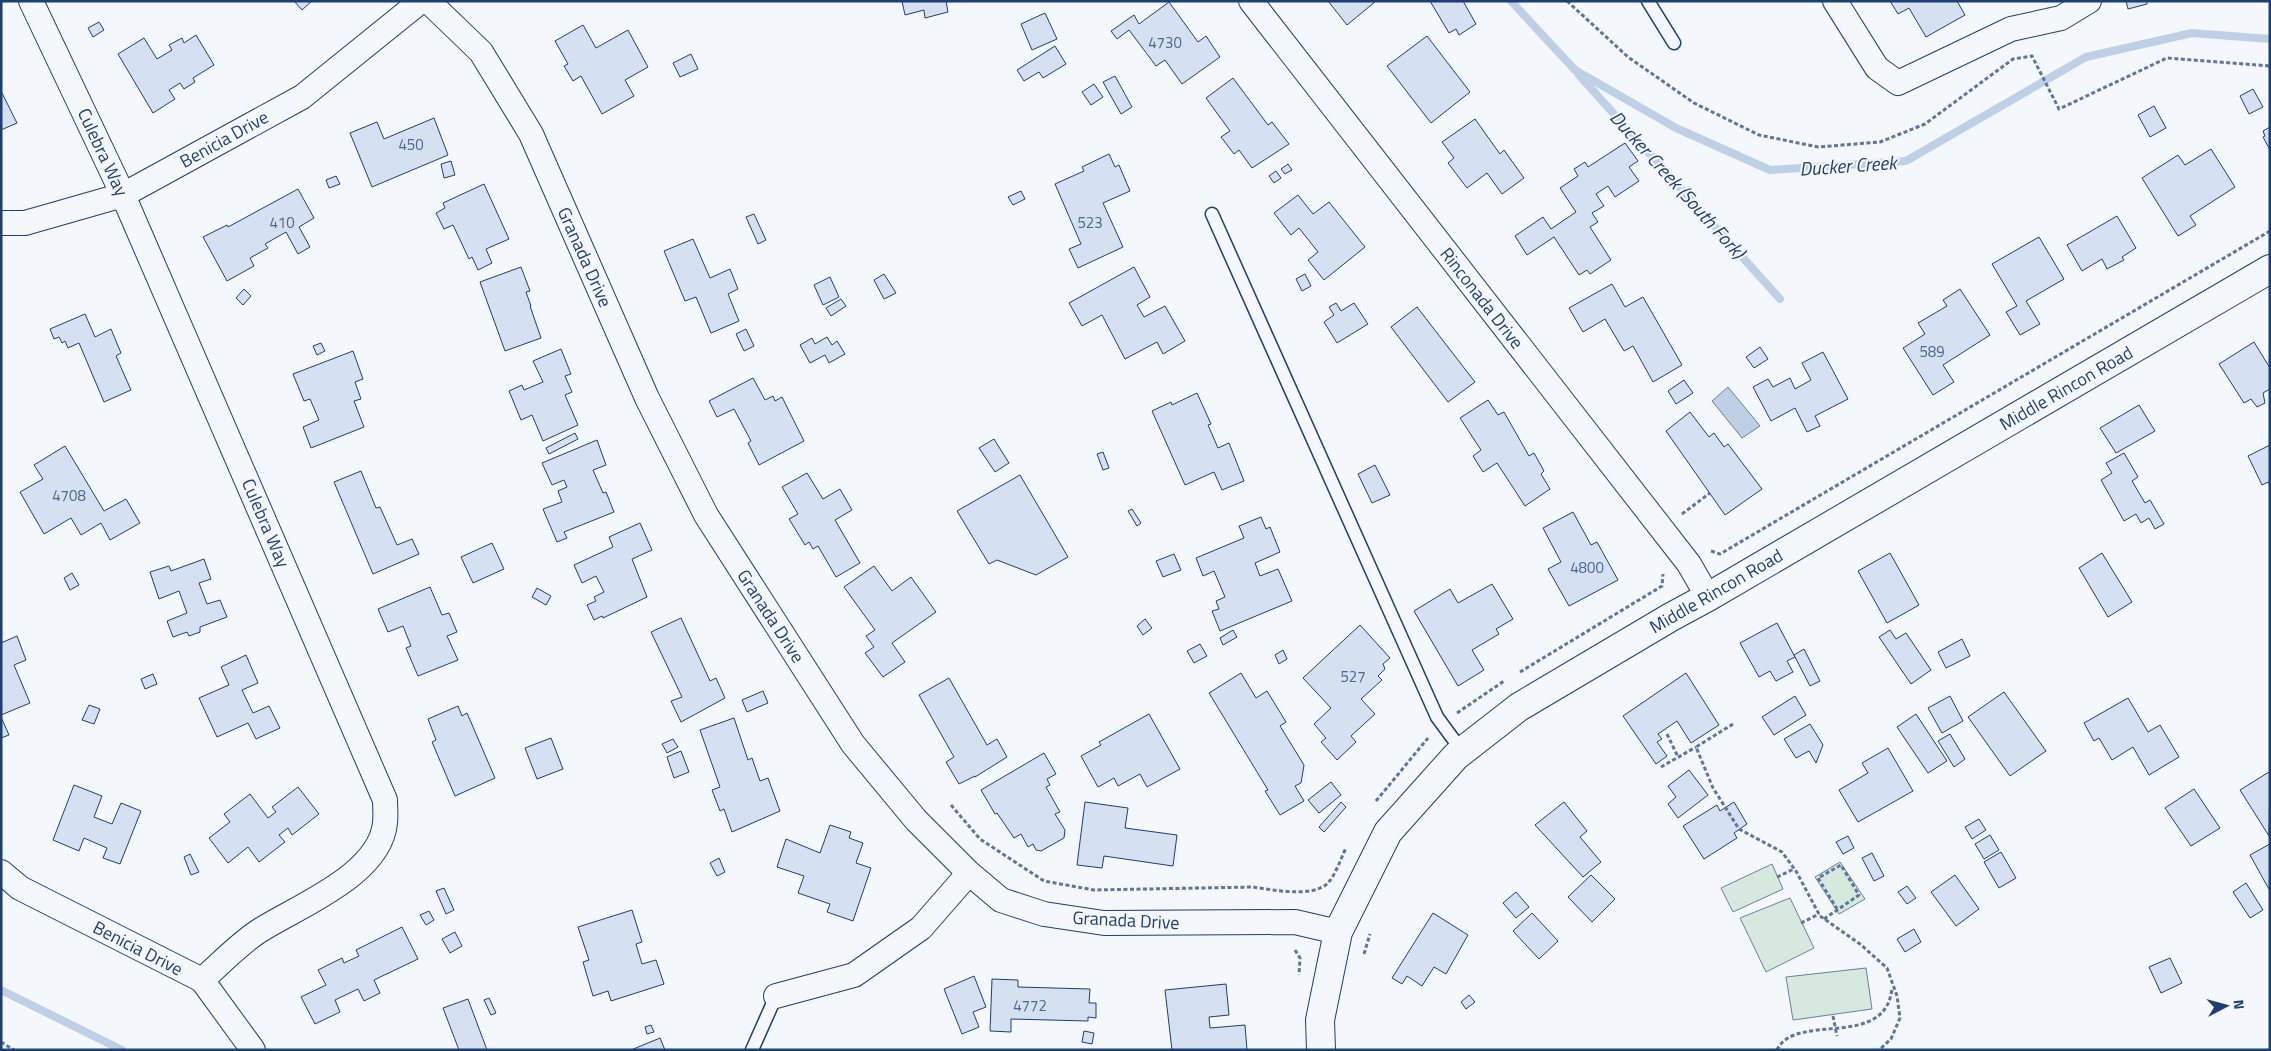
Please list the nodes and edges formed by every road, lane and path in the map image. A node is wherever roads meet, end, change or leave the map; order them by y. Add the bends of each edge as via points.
1 (31, 1) edge
2 (421, 1) edge
3 (428, 1) edge
4 (1251, 1) edge
5 (1567, 1) edge
6 (1648, 1) edge
7 (1836, 1) edge
8 (2089, 1) edge
9 (1674, 43) dead end
10 (2270, 66) edge
11 (123, 195) junction
12 (1212, 214) dead end
13 (1, 223) edge
14 (2270, 231) edge
15 (2270, 269) edge
16 (1710, 493) dead end
17 (1681, 514) dead end
18 (1712, 551) dead end
19 (1708, 597) junction
20 (1733, 724) dead end
21 (1667, 734) dead end
22 (1696, 747) junction
23 (1462, 751) junction
24 (1678, 757) junction
25 (1660, 767) dead end
26 (951, 805) dead end
27 (1794, 869) junction
28 (1, 872) edge
29 (969, 873) junction
30 (1777, 876) dead end
31 (1315, 891) dead end
32 (1837, 909) junction
33 (1819, 914) junction
34 (1824, 919) junction
35 (1801, 923) dead end
36 (1372, 927) dead end
37 (1338, 932) junction
38 (1361, 963) dead end
39 (202, 980) junction
40 (1893, 985) junction
41 (776, 996) joint
42 (1833, 1016) dead end
43 (1883, 1020) dead end
44 (1813, 1036) dead end
45 (1829, 1036) dead end
46 (1837, 1036) junction
47 (1843, 1036) dead end
48 (1, 1042) edge
49 (14, 1050) edge
50 (253, 1050) edge
51 (752, 1050) edge
52 (1321, 1050) edge
53 (1777, 1050) edge
54 (1879, 1050) edge

1 - 11 street, Culebra Way
2 - 11 street, Benicia Drive via 302,97
3 - 29 street, Granada Drive via 481,52 531,134 647,398 706,516 853,744 916,820
4 - 19 street, Rinconada Drive via 1688,564
5 - 10 path via 1628,57 1694,103 1759,135 1818,147 1880,142 1925,124 2013,59 2032,56 2059,109 2167,58
6 - 9 lane
7 - 8 street via 1877,68 1898,83 2010,29 2061,18
11 - 13 street, Benicia Drive via 25,223
11 - 39 street, Culebra Way via 385,800 385,824 376,846 359,870 258,932
12 - 23 lane via 1437,717
14 - 18 path via 1720,554
15 - 19 street, Middle Rincon Road
16 - 17 path
19 - 23 street, Middle Rincon Road via 1519,707
20 - 22 path
21 - 24 path
22 - 24 path
22 - 27 path via 1713,788 1739,829 1782,852
23 - 37 street, Middle Rincon Road via 1388,832
24 - 25 path
26 - 31 path via 980,838 1044,881 1094,890 1253,887
27 - 30 path
27 - 33 path
28 - 39 street, Benicia Drive via 20,888
29 - 37 street, Granada Drive via 1001,900 1044,914 1104,923 1295,922
29 - 41 street via 922,928 854,974
32 - 32 path via 1859,895 1841,865 1818,878
32 - 34 path
33 - 34 path
33 - 35 path
34 - 40 path via 1887,968
36 - 38 path
37 - 52 street, Middle Rincon Road via 1320,1020
39 - 50 street, Benicia Drive
40 - 43 path via 1891,1002
40 - 54 path via 1900,1018 1891,1039
41 - 51 lane
42 - 46 path
44 - 53 path via 1789,1038
45 - 46 path
46 - 47 path
48 - 49 path

